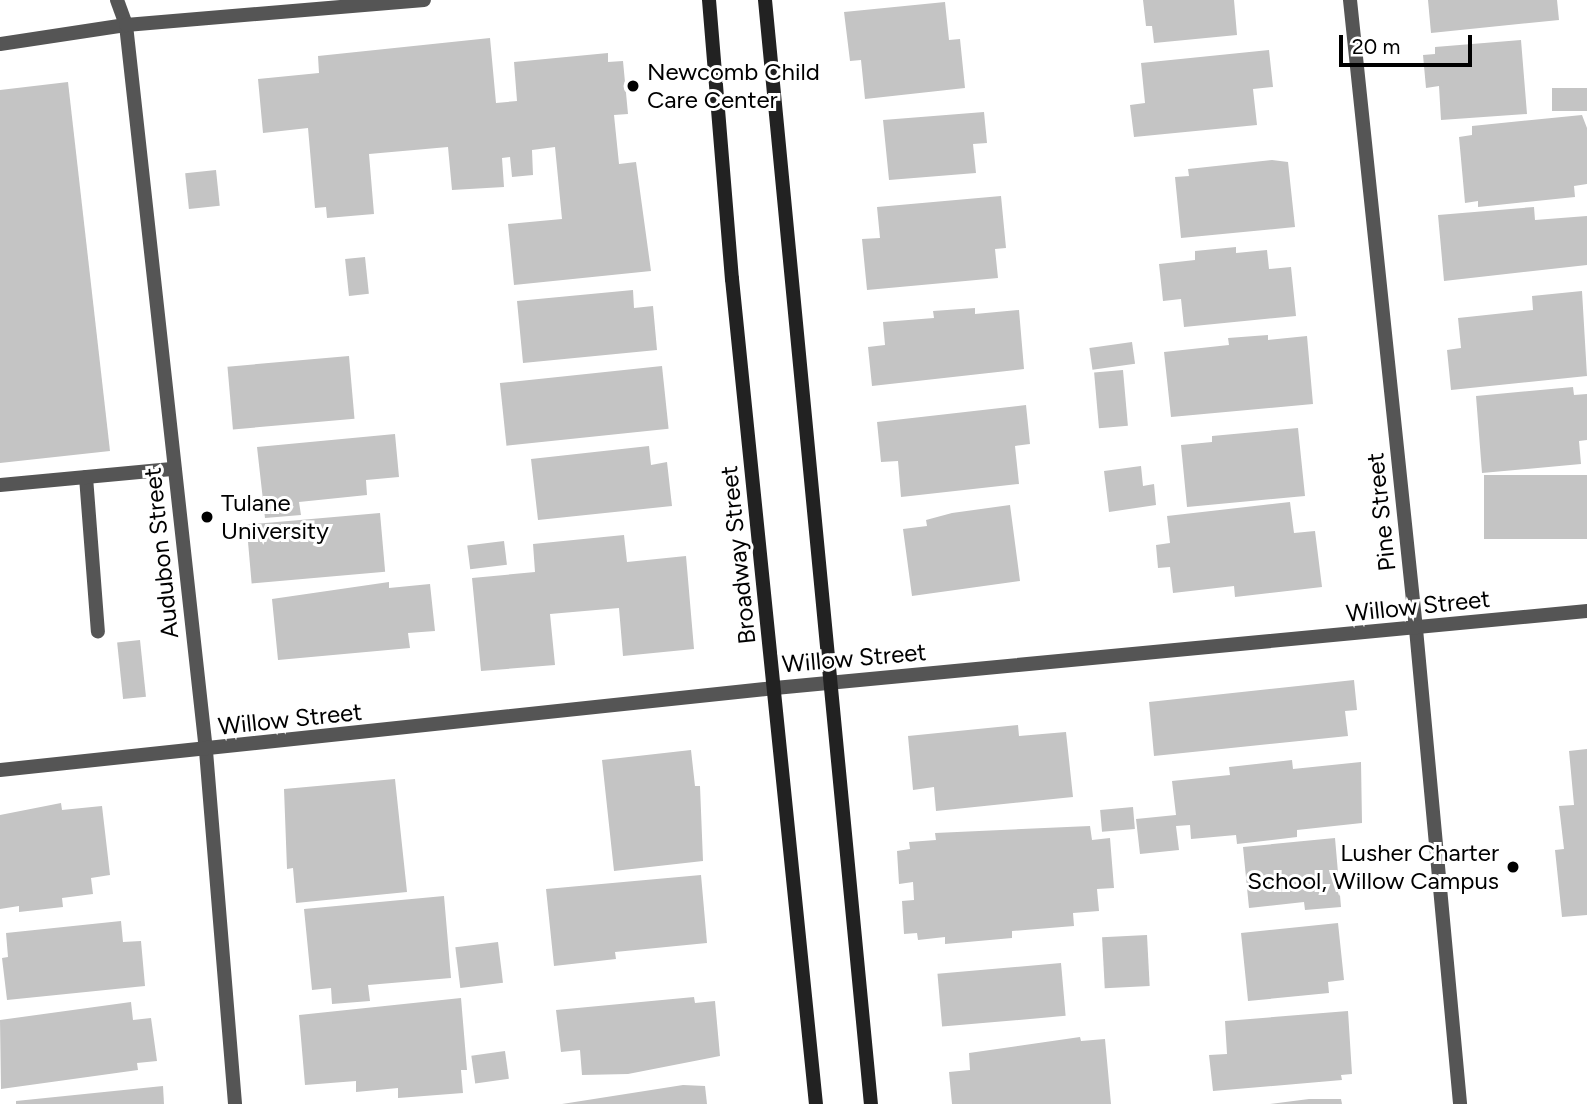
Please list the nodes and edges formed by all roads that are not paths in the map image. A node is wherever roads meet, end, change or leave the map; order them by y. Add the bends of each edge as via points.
1 (117, 0) edge
2 (424, 0) edge
3 (709, 0) edge
4 (765, 0) edge
5 (1349, 0) edge
6 (126, 25) junction
7 (0, 44) edge
8 (174, 470) junction
9 (86, 477) junction
10 (0, 485) edge
11 (1587, 611) edge
12 (1416, 629) junction
13 (98, 632) dead end
14 (829, 683) junction
15 (775, 688) junction
16 (206, 751) junction
17 (0, 770) edge
18 (235, 1104) edge
19 (816, 1104) edge
20 (871, 1104) edge
21 (1460, 1104) edge

1 - 6 street, Audubon Street
2 - 6 street
3 - 15 street, Broadway Street via 732,279
4 - 14 street
5 - 12 street, Pine Street
6 - 7 street
6 - 8 street, Audubon Street
8 - 9 street
8 - 16 street, Audubon Street
9 - 10 street
9 - 13 street
11 - 12 street, Willow Street
12 - 14 street, Willow Street
12 - 21 street, Pine Street
14 - 15 street, Willow Street
14 - 20 street
15 - 16 street, Willow Street
15 - 19 street, Broadway Street
16 - 17 street, Willow Street
16 - 18 street, Audubon Street

